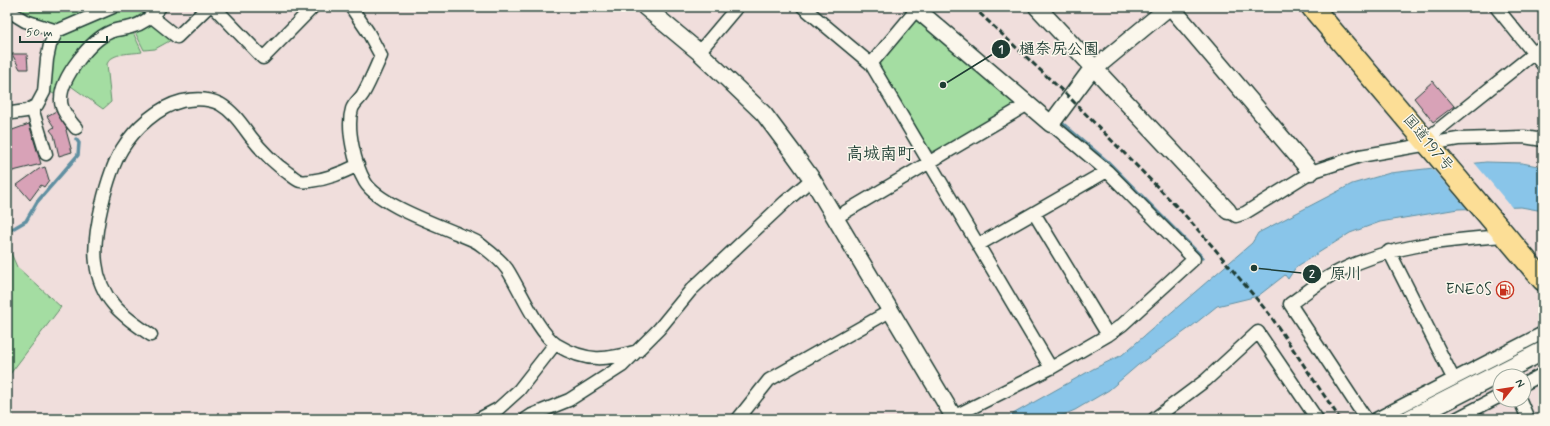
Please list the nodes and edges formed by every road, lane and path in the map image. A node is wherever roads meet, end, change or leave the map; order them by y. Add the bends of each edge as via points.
1 (114, 7) edge
2 (160, 7) edge
3 (208, 7) edge
4 (214, 7) edge
5 (313, 7) edge
6 (351, 7) edge
7 (645, 7) edge
8 (737, 7) edge
9 (803, 7) edge
10 (1037, 7) edge
11 (1170, 7) edge
12 (1312, 7) edge
13 (1326, 7) edge
14 (1496, 7) edge
15 (915, 8) edge
16 (7, 10) edge
17 (152, 17) junction
18 (57, 31) junction
19 (1538, 50) edge
20 (699, 52) junction
21 (872, 64) junction
22 (1543, 66) edge
23 (1095, 68) junction
24 (1028, 104) junction
25 (32, 108) junction
26 (9, 114) edge
27 (1051, 124) junction
28 (76, 128) dead end
29 (1543, 140) edge
30 (1438, 145) junction
31 (46, 154) dead end
32 (929, 162) junction
33 (358, 165) junction
34 (1107, 171) junction
35 (1311, 172) junction
36 (812, 179) junction
37 (1228, 210) joint
38 (1034, 213) junction
39 (835, 218) junction
40 (1500, 224) junction
41 (978, 245) junction
42 (1389, 251) junction
43 (1543, 263) edge
44 (1543, 280) edge
45 (890, 311) junction
46 (1543, 333) edge
47 (151, 334) dead end
48 (1108, 335) junction
49 (555, 344) junction
50 (638, 351) junction
51 (1543, 351) edge
52 (1051, 368) junction
53 (1543, 374) edge
54 (1453, 378) junction
55 (1532, 380) edge
56 (1492, 400) edge
57 (1523, 408) edge
58 (952, 418) edge
59 (479, 419) edge
60 (526, 419) edge
61 (738, 419) edge
62 (1154, 419) edge
63 (1317, 419) edge
64 (1366, 419) edge
65 (1376, 419) edge
66 (1410, 419) edge
67 (1456, 419) edge
68 (1528, 419) edge

1 - 18 street
2 - 17 street
3 - 17 street via 177,37
4 - 5 street via 263,58
6 - 33 street via 381,56 362,95 353,107 349,121
7 - 20 street
8 - 20 street
9 - 21 street
10 - 23 street
11 - 23 street
11 - 35 street
12 - 30 highway, 国道197号
13 - 30 highway, 国道197号
14 - 19 street
15 - 21 street
15 - 24 street
16 - 18 street via 25,21
17 - 28 street via 132,27 111,31 99,39 80,59 65,82 60,99
18 - 25 street via 47,59 44,92 37,105
19 - 22 street
19 - 30 street
20 - 36 street via 764,114
21 - 32 street
23 - 27 street
23 - 37 street
24 - 27 street
24 - 32 street
25 - 26 street
25 - 31 street
27 - 34 street
29 - 30 street via 1524,137 1458,139
30 - 35 street via 1360,156
30 - 40 highway, 国道197号
32 - 39 street
32 - 41 street
33 - 47 street via 323,180 301,181 281,168 265,153 237,117 221,105 206,99 190,99 174,103 156,113 136,131 122,150 113,169 102,205 95,254 97,274 113,306 128,320
33 - 49 street via 365,182 374,193 396,206 478,243 496,256
34 - 38 street
34 - 48 street via 1194,259 1128,320
35 - 37 street via 1245,212 1236,216
36 - 39 street
36 - 50 street via 691,290
38 - 41 street
38 - 48 street
39 - 45 street
40 - 42 street via 1475,238
40 - 43 highway, 国道197号
40 - 44 highway, 国道197号
41 - 52 street
42 - 54 street
42 - 64 street via 1329,276 1290,304
45 - 58 street
45 - 61 street via 769,380
46 - 54 street
48 - 52 street
49 - 50 street via 589,358 605,359
49 - 59 street via 519,390 498,409
50 - 60 street via 622,366 569,400
51 - 66 main road
52 - 58 street
53 - 55 street
54 - 65 street
56 - 67 street
57 - 68 street
62 - 63 street via 1206,380 1258,332

